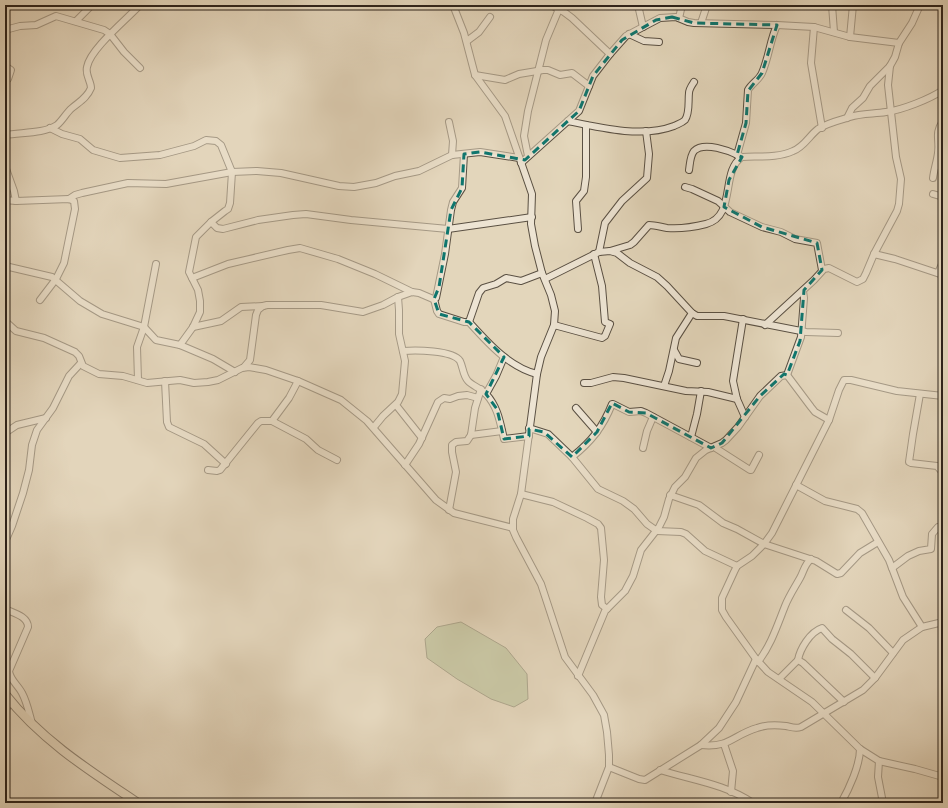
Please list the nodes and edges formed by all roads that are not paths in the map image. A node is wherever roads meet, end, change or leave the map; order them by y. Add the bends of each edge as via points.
1 (140, 5) edge
2 (452, 5) edge
3 (551, 5) edge
4 (638, 5) edge
5 (682, 5) edge
6 (707, 5) edge
7 (832, 5) edge
8 (853, 5) edge
9 (920, 5) edge
10 (89, 8) dead end
11 (559, 9) junction
12 (490, 17) dead end
13 (678, 18) junction
14 (76, 21) junction
15 (701, 23) junction
16 (777, 24) junction
17 (643, 27) junction
18 (814, 27) junction
19 (5, 30) edge
20 (834, 32) junction
21 (110, 34) junction
22 (630, 34) junction
23 (850, 37) junction
24 (467, 41) junction
25 (659, 42) dead end
26 (899, 43) junction
27 (610, 54) junction
28 (5, 66) edge
29 (890, 66) junction
30 (140, 68) dead end
31 (538, 71) junction
32 (475, 75) junction
33 (8, 79) dead end
34 (694, 82) dead end
35 (589, 86) junction
36 (943, 90) edge
37 (891, 112) junction
38 (847, 118) junction
39 (568, 121) junction
40 (449, 122) dead end
41 (943, 122) edge
42 (586, 125) junction
43 (50, 128) junction
44 (822, 128) junction
45 (646, 131) junction
46 (5, 135) edge
47 (464, 154) junction
48 (452, 155) junction
49 (528, 156) junction
50 (739, 156) junction
51 (520, 161) junction
52 (5, 166) edge
53 (689, 170) dead end
54 (232, 172) junction
55 (933, 178) dead end
56 (685, 187) dead end
57 (932, 194) dead end
58 (943, 197) edge
59 (69, 199) junction
60 (5, 200) edge
61 (16, 201) junction
62 (725, 206) junction
63 (532, 217) junction
64 (211, 222) junction
65 (448, 229) junction
66 (578, 229) dead end
67 (610, 251) junction
68 (596, 253) junction
69 (874, 254) junction
70 (943, 262) edge
71 (156, 264) dead end
72 (5, 266) edge
73 (822, 270) junction
74 (940, 274) edge
75 (543, 276) junction
76 (192, 278) junction
77 (56, 279) junction
78 (803, 291) junction
79 (412, 292) junction
80 (398, 297) junction
81 (434, 299) junction
82 (40, 300) dead end
83 (262, 306) junction
84 (692, 313) junction
85 (743, 319) junction
86 (5, 321) edge
87 (469, 322) junction
88 (554, 325) junction
89 (765, 325) junction
90 (144, 327) junction
91 (193, 327) junction
92 (802, 331) junction
93 (838, 333) dead end
94 (180, 345) junction
95 (674, 350) junction
96 (403, 351) junction
97 (504, 357) junction
98 (250, 360) junction
99 (82, 363) junction
100 (697, 363) dead end
101 (254, 367) junction
102 (242, 368) junction
103 (235, 372) junction
104 (537, 374) junction
105 (788, 375) junction
106 (138, 380) junction
107 (165, 381) junction
108 (298, 381) junction
109 (584, 382) dead end
110 (664, 386) junction
111 (483, 391) junction
112 (701, 391) junction
113 (920, 394) junction
114 (943, 396) edge
115 (478, 398) junction
116 (737, 399) junction
117 (396, 405) junction
118 (576, 408) dead end
119 (653, 417) junction
120 (745, 417) junction
121 (46, 418) junction
122 (829, 420) junction
123 (272, 421) junction
124 (374, 427) junction
125 (529, 428) junction
126 (502, 431) junction
127 (597, 432) junction
128 (5, 433) edge
129 (471, 436) junction
130 (529, 436) junction
131 (691, 437) junction
132 (422, 438) junction
133 (712, 447) junction
134 (643, 448) dead end
135 (759, 455) dead end
136 (572, 457) junction
137 (337, 460) dead end
138 (226, 464) junction
139 (405, 465) junction
140 (208, 470) dead end
141 (943, 473) edge
142 (796, 484) junction
143 (520, 494) junction
144 (670, 495) junction
145 (449, 510) junction
146 (943, 527) edge
147 (513, 528) junction
148 (656, 531) junction
149 (5, 542) edge
150 (878, 542) junction
151 (764, 544) junction
152 (810, 559) junction
153 (737, 566) junction
154 (892, 568) junction
155 (5, 609) edge
156 (607, 609) junction
157 (846, 610) dead end
158 (943, 622) edge
159 (922, 628) junction
160 (893, 653) junction
161 (757, 660) junction
162 (798, 660) junction
163 (578, 676) junction
164 (875, 678) junction
165 (779, 679) junction
166 (5, 694) edge
167 (10, 701) junction
168 (844, 702) junction
169 (5, 712) edge
170 (825, 714) junction
171 (32, 724) junction
172 (724, 744) junction
173 (701, 745) junction
174 (860, 749) junction
175 (879, 761) junction
176 (608, 767) junction
177 (660, 770) junction
178 (943, 777) edge
179 (731, 792) junction
180 (138, 803) edge
181 (595, 803) edge
182 (753, 803) edge
183 (841, 803) edge
184 (883, 803) edge

1 - 21 street
2 - 24 street
3 - 11 street
4 - 17 street
5 - 13 street
6 - 15 street
7 - 20 street
8 - 23 street
9 - 26 street
10 - 14 street
11 - 27 street
11 - 31 street via 546,40
12 - 24 street via 479,32
13 - 15 street
13 - 17 street via 660,18
14 - 19 street via 56,16 36,25
14 - 21 street
15 - 16 street
16 - 18 street
16 - 50 street via 762,72 748,90 746,123
17 - 22 street
18 - 20 street
18 - 44 street via 811,63
20 - 23 street
21 - 30 street
21 - 43 street via 87,65 91,90 58,124
22 - 25 street via 644,41
22 - 27 street
23 - 26 street
24 - 32 street
26 - 29 street
27 - 35 street via 593,76
28 - 33 street via 11,70
29 - 37 street via 888,85
29 - 38 street via 870,86
31 - 32 street via 504,80
31 - 35 street via 548,70 560,75 572,73
31 - 49 street via 525,128
32 - 51 street via 505,116
34 - 45 street via 689,91 684,121 660,131
35 - 39 street via 581,107
36 - 37 street
37 - 38 street
37 - 69 street via 901,191 898,210
38 - 44 street
39 - 42 street
39 - 49 street
40 - 48 street
41 - 55 street via 937,133 938,150
42 - 45 street via 631,132
42 - 66 street via 586,177 584,191 576,201
43 - 46 street
43 - 54 street via 80,139 93,150 120,158 160,155 213,140 222,147
44 - 50 street via 791,152 770,156
45 - 68 street via 649,154 646,178 622,201 605,223
47 - 48 street
47 - 51 street via 480,152
47 - 65 street via 462,188 453,202
48 - 54 street via 419,171 354,187 271,172
49 - 51 street
50 - 53 street via 704,146 693,153
50 - 62 street via 729,180
51 - 63 street via 532,194
52 - 61 street
54 - 59 street via 166,184 128,183 82,193
54 - 64 street via 229,207
56 - 62 street
57 - 58 street
59 - 61 street
59 - 77 street via 74,201 75,209 64,263
60 - 61 street
62 - 67 street via 716,219 708,224 676,228 649,225 630,245
62 - 73 street via 730,212 762,227 795,239 817,243
63 - 65 street
63 - 75 street via 534,241
64 - 65 street via 217,228 224,229 258,220 306,214
64 - 76 street via 196,237 189,270
65 - 81 street via 439,287
67 - 68 street
67 - 84 street via 657,277
68 - 75 street
68 - 88 street via 605,322 610,324 605,336 602,338
69 - 73 street via 866,274 859,282 829,268
69 - 74 street
70 - 74 street
71 - 90 street
72 - 77 street
73 - 78 street
75 - 87 street via 521,281 506,278 483,288
75 - 88 street via 555,311
76 - 79 street via 228,264 300,248 351,264
76 - 91 street via 200,301 200,312
77 - 82 street
77 - 90 street via 76,298 96,311
78 - 89 street
78 - 92 street
79 - 80 street
79 - 81 street
80 - 83 street via 363,312 320,305
80 - 96 street via 399,334
81 - 87 street via 439,314
83 - 91 street via 241,307 221,321
83 - 98 street via 256,315
84 - 85 street via 699,317 724,316
84 - 95 street via 678,334
85 - 89 street
85 - 116 street via 733,376
86 - 99 street via 16,331 44,338 75,352
87 - 97 street
88 - 104 street
89 - 92 street
90 - 94 street via 156,340
90 - 106 street via 137,347
91 - 94 street
92 - 93 street
92 - 105 street
94 - 103 street
95 - 100 street via 679,359
95 - 110 street
96 - 111 street via 438,352 456,356 466,379
96 - 117 street via 403,389
97 - 104 street via 525,371
97 - 111 street via 496,376
98 - 101 street
98 - 102 street
99 - 106 street via 99,374
99 - 121 street via 69,376
101 - 102 street
101 - 108 street
102 - 103 street
103 - 107 street via 208,382
104 - 125 street
105 - 120 street via 783,375 772,384 755,401
105 - 122 street via 815,412
106 - 107 street via 147,383
107 - 138 street via 169,427 204,444
108 - 123 street
108 - 124 street via 341,400
109 - 110 street via 616,378
110 - 112 street
111 - 115 street
111 - 126 street via 497,409
112 - 116 street
112 - 131 street
113 - 114 street
113 - 122 street via 844,380
113 - 141 street via 909,462 937,466
115 - 129 street
115 - 132 street via 467,395 444,398 438,402
116 - 120 street
117 - 124 street
117 - 132 street
118 - 127 street
119 - 127 street via 643,411 628,412 612,404
119 - 131 street
119 - 134 street
120 - 133 street via 730,436
121 - 128 street via 17,425
121 - 149 street via 37,430 32,445 23,493
122 - 142 street
123 - 137 street via 306,439 318,450
123 - 138 street via 258,423
124 - 139 street
125 - 130 street
125 - 136 street via 551,436
126 - 129 street
126 - 130 street via 505,439
127 - 136 street
129 - 145 street via 468,441 452,445 456,472
130 - 143 street
131 - 133 street
132 - 139 street
133 - 135 street via 750,470
133 - 144 street via 694,461
136 - 148 street via 598,489 623,501
138 - 140 street via 219,471
139 - 145 street via 436,500
142 - 150 street via 825,501 860,511
142 - 151 street
143 - 147 street via 512,519
143 - 156 street via 553,502 598,524 601,528 604,560 601,597 602,605
144 - 148 street via 664,517
144 - 151 street via 699,505 722,523
145 - 147 street
146 - 154 street via 938,527 934,531 930,549 908,556
147 - 163 street via 541,584 565,657
148 - 153 street via 686,534 705,551
148 - 156 street via 641,550 633,576 626,588
150 - 152 street via 860,554 840,574
150 - 154 street
151 - 152 street
151 - 153 street
152 - 161 street via 785,606 770,644
153 - 161 street via 723,593 721,606
154 - 159 street via 903,597
155 - 171 street via 26,619 28,623 9,672 25,698
156 - 163 street
157 - 160 street via 869,628
158 - 159 street
159 - 160 street via 903,640
160 - 164 street
161 - 165 street
161 - 173 street via 727,718
162 - 164 street via 809,638 821,628
162 - 165 street
162 - 168 street
163 - 176 street via 604,715
164 - 168 street via 863,690
165 - 170 street
166 - 167 main road
167 - 169 street
167 - 171 main road
168 - 170 street
170 - 172 street via 798,728 757,728
170 - 174 street
171 - 180 main road via 79,763
172 - 173 street
172 - 179 street via 733,771
173 - 177 street
174 - 175 street
174 - 183 street via 852,780
175 - 178 street
175 - 184 street via 878,777
176 - 177 street via 639,779 646,779
176 - 181 street
177 - 179 street via 714,784
179 - 182 street

